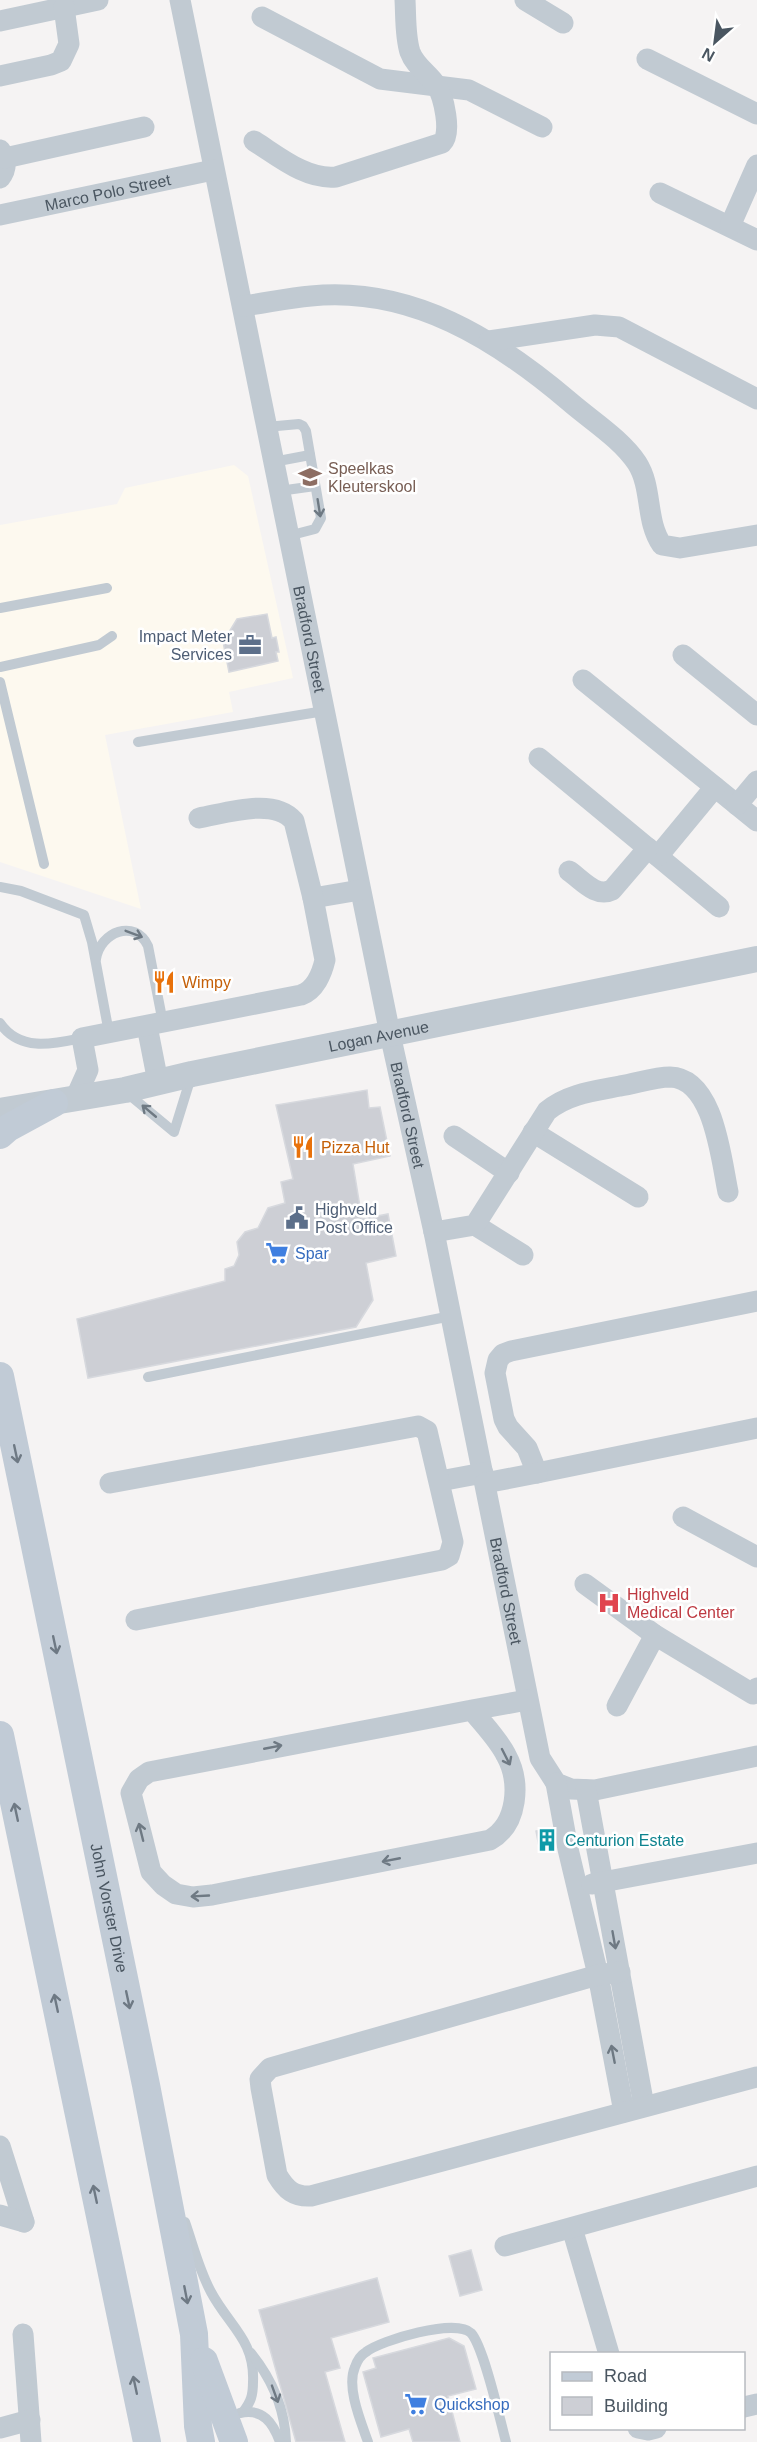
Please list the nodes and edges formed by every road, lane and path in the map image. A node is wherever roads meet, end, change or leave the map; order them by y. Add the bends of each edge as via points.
1 (98, 0) edge
2 (180, 0) edge
3 (405, 0) edge
4 (525, 0) edge
5 (64, 7) junction
6 (262, 17) dead end
7 (0, 21) edge
8 (563, 23) dead end
9 (647, 59) dead end
10 (0, 76) edge
11 (438, 87) junction
12 (757, 114) edge
13 (144, 127) dead end
14 (542, 128) dead end
15 (254, 141) dead end
16 (2, 162) edge
17 (757, 165) edge
18 (213, 170) junction
19 (660, 193) dead end
20 (0, 214) edge
21 (730, 226) junction
22 (757, 240) edge
23 (243, 306) junction
24 (489, 341) junction
25 (757, 399) edge
26 (266, 427) junction
27 (310, 455) junction
28 (273, 462) junction
29 (315, 486) junction
30 (279, 491) junction
31 (757, 535) edge
32 (288, 536) junction
33 (107, 588) dead end
34 (0, 608) edge
35 (112, 636) dead end
36 (683, 655) dead end
37 (0, 667) edge
38 (583, 680) dead end
39 (0, 681) edge
40 (324, 711) junction
41 (757, 715) edge
42 (138, 742) dead end
43 (539, 758) dead end
44 (757, 781) edge
45 (715, 786) junction
46 (737, 805) junction
47 (199, 818) dead end
48 (757, 821) edge
49 (653, 852) junction
50 (44, 864) dead end
51 (569, 871) dead end
52 (0, 887) edge
53 (360, 890) junction
54 (313, 898) junction
55 (719, 907) dead end
56 (757, 959) edge
57 (96, 962) junction
58 (0, 1023) edge
59 (155, 1025) junction
60 (109, 1033) junction
61 (390, 1034) junction
62 (82, 1038) junction
63 (192, 1074) junction
64 (159, 1082) junction
65 (124, 1090) junction
66 (64, 1101) junction
67 (0, 1111) edge
68 (533, 1132) junction
69 (0, 1135) edge
70 (454, 1136) dead end
71 (509, 1173) junction
72 (728, 1192) dead end
73 (638, 1197) dead end
74 (474, 1225) junction
75 (434, 1232) junction
76 (523, 1255) dead end
77 (757, 1301) edge
78 (451, 1316) junction
79 (0, 1376) edge
80 (148, 1377) dead end
81 (757, 1428) edge
82 (537, 1473) junction
83 (484, 1478) junction
84 (440, 1481) junction
85 (110, 1483) dead end
86 (683, 1517) dead end
87 (757, 1557) edge
88 (585, 1584) dead end
89 (136, 1620) dead end
90 (655, 1635) junction
91 (756, 1696) edge
92 (528, 1700) junction
93 (617, 1706) dead end
94 (472, 1710) junction
95 (0, 1735) edge
96 (757, 1756) edge
97 (556, 1783) junction
98 (586, 1790) junction
99 (757, 1853) edge
100 (604, 1882) junction
101 (577, 1886) junction
102 (620, 1972) junction
103 (598, 1976) junction
104 (757, 2077) edge
105 (634, 2109) junction
106 (0, 2146) edge
107 (757, 2176) edge
108 (166, 2198) junction
109 (0, 2215) edge
110 (572, 2228) junction
111 (505, 2246) dead end
112 (23, 2334) dead end
113 (251, 2352) junction
114 (608, 2352) edge
115 (30, 2420) junction
116 (218, 2427) edge
117 (0, 2428) edge
118 (31, 2442) edge
119 (147, 2442) edge
120 (280, 2442) edge
121 (286, 2442) edge
122 (368, 2442) edge
123 (506, 2442) edge

1 - 5 street
2 - 18 street, Bradford Street
3 - 11 street via 411,55
4 - 8 street
5 - 7 street
5 - 10 street via 69,44 61,61
6 - 11 street via 380,79
9 - 12 street
11 - 14 street via 469,90
11 - 15 street via 447,127 442,143 336,177 324,178 303,170
13 - 16 street
17 - 21 street
18 - 20 street, Marco Polo Street
18 - 23 street, Bradford Street
19 - 21 street
21 - 22 street
23 - 24 street via 312,296 393,301 442,317
23 - 26 street, Bradford Street
24 - 25 street via 609,325 619,327
24 - 31 street via 552,387 637,463 654,533 662,545 680,548
26 - 27 lane via 303,426
26 - 28 street, Bradford Street
27 - 28 lane
27 - 29 lane
28 - 30 street, Bradford Street
29 - 30 lane
29 -> 32 lane via 319,525 311,532
30 - 32 street, Bradford Street
32 - 40 street, Bradford Street
33 - 34 lane
35 - 37 lane via 99,645
36 - 41 street
38 - 45 street
39 - 50 lane
40 - 42 lane
40 - 53 street, Bradford Street
43 - 49 street
44 - 46 street
45 - 46 street
45 - 49 street
46 - 48 street
47 - 54 street via 261,808 273,808 289,816 294,821
49 - 51 street via 607,892 596,891
49 - 55 street
52 - 57 lane via 84,915
53 - 54 street
53 - 61 street, Bradford Street
54 - 59 street via 325,960 308,992
56 - 61 street, Logan Avenue
57 -> 59 lane via 102,942 120,930 145,938
57 - 60 lane
58 - 62 lane via 9,1034 35,1044
59 - 60 street
59 - 64 street
60 - 62 street
61 - 63 street, Logan Avenue
61 - 75 street, Bradford Street
62 - 66 street via 88,1070
63 - 64 street, Logan Avenue
63 -> 65 lane via 174,1132
64 - 65 street, Logan Avenue
65 - 66 street, Logan Avenue
66 - 67 street, Logan Avenue
66 - 69 main road
68 - 71 street
68 - 72 street via 555,1104 580,1094 670,1077 687,1082 701,1095 707,1108
68 - 73 street
70 - 71 street
71 - 74 street
74 - 75 street
74 - 76 street
75 - 78 street, Bradford Street
77 - 82 street via 503,1354 495,1374 504,1419 527,1448
78 - 80 lane
78 - 83 street, Bradford Street
79 -> 108 main road, John Vorster Drive
81 - 82 street
82 - 83 street
83 - 84 street
83 - 92 street, Bradford Street
84 - 85 street via 427,1431 411,1425
84 - 89 street via 453,1542 450,1556 442,1560
86 - 87 street
88 - 90 street
90 - 91 street
90 - 93 street
92 - 94 street
92 - 97 street, Bradford Street via 542,1764
94 -> 94 street via 507,1756 513,1774 511,1818 500,1834 490,1840 212,1896 176,1894 151,1872 131,1793 139,1779 149,1773
119 -> 95 main road
96 - 98 street
97 - 98 street
97 - 101 street, Bradford Street
98 - 100 street
99 - 100 street
100 - 101 street
100 -> 102 street
101 - 103 street, Bradford Street
102 - 103 street
102 - 105 street
105 -> 103 street, Bradford Street
103 - 105 street via 270,2068 260,2079 277,2175 291,2193 311,2196
104 - 105 street
106 - 109 street via 24,2222
107 - 110 street
108 - 113 lane via 181,2208 204,2278
108 -> 116 main road, John Vorster Drive
110 - 111 street
110 - 114 street
112 - 115 street
113 - 116 lane via 249,2405
113 -> 121 lane via 266,2371 278,2400
115 - 117 street
115 - 118 street
116 - 120 lane via 258,2413 267,2417
122 - 123 lane via 355,2406 352,2376 364,2353 416,2333 457,2328 471,2334 479,2348

